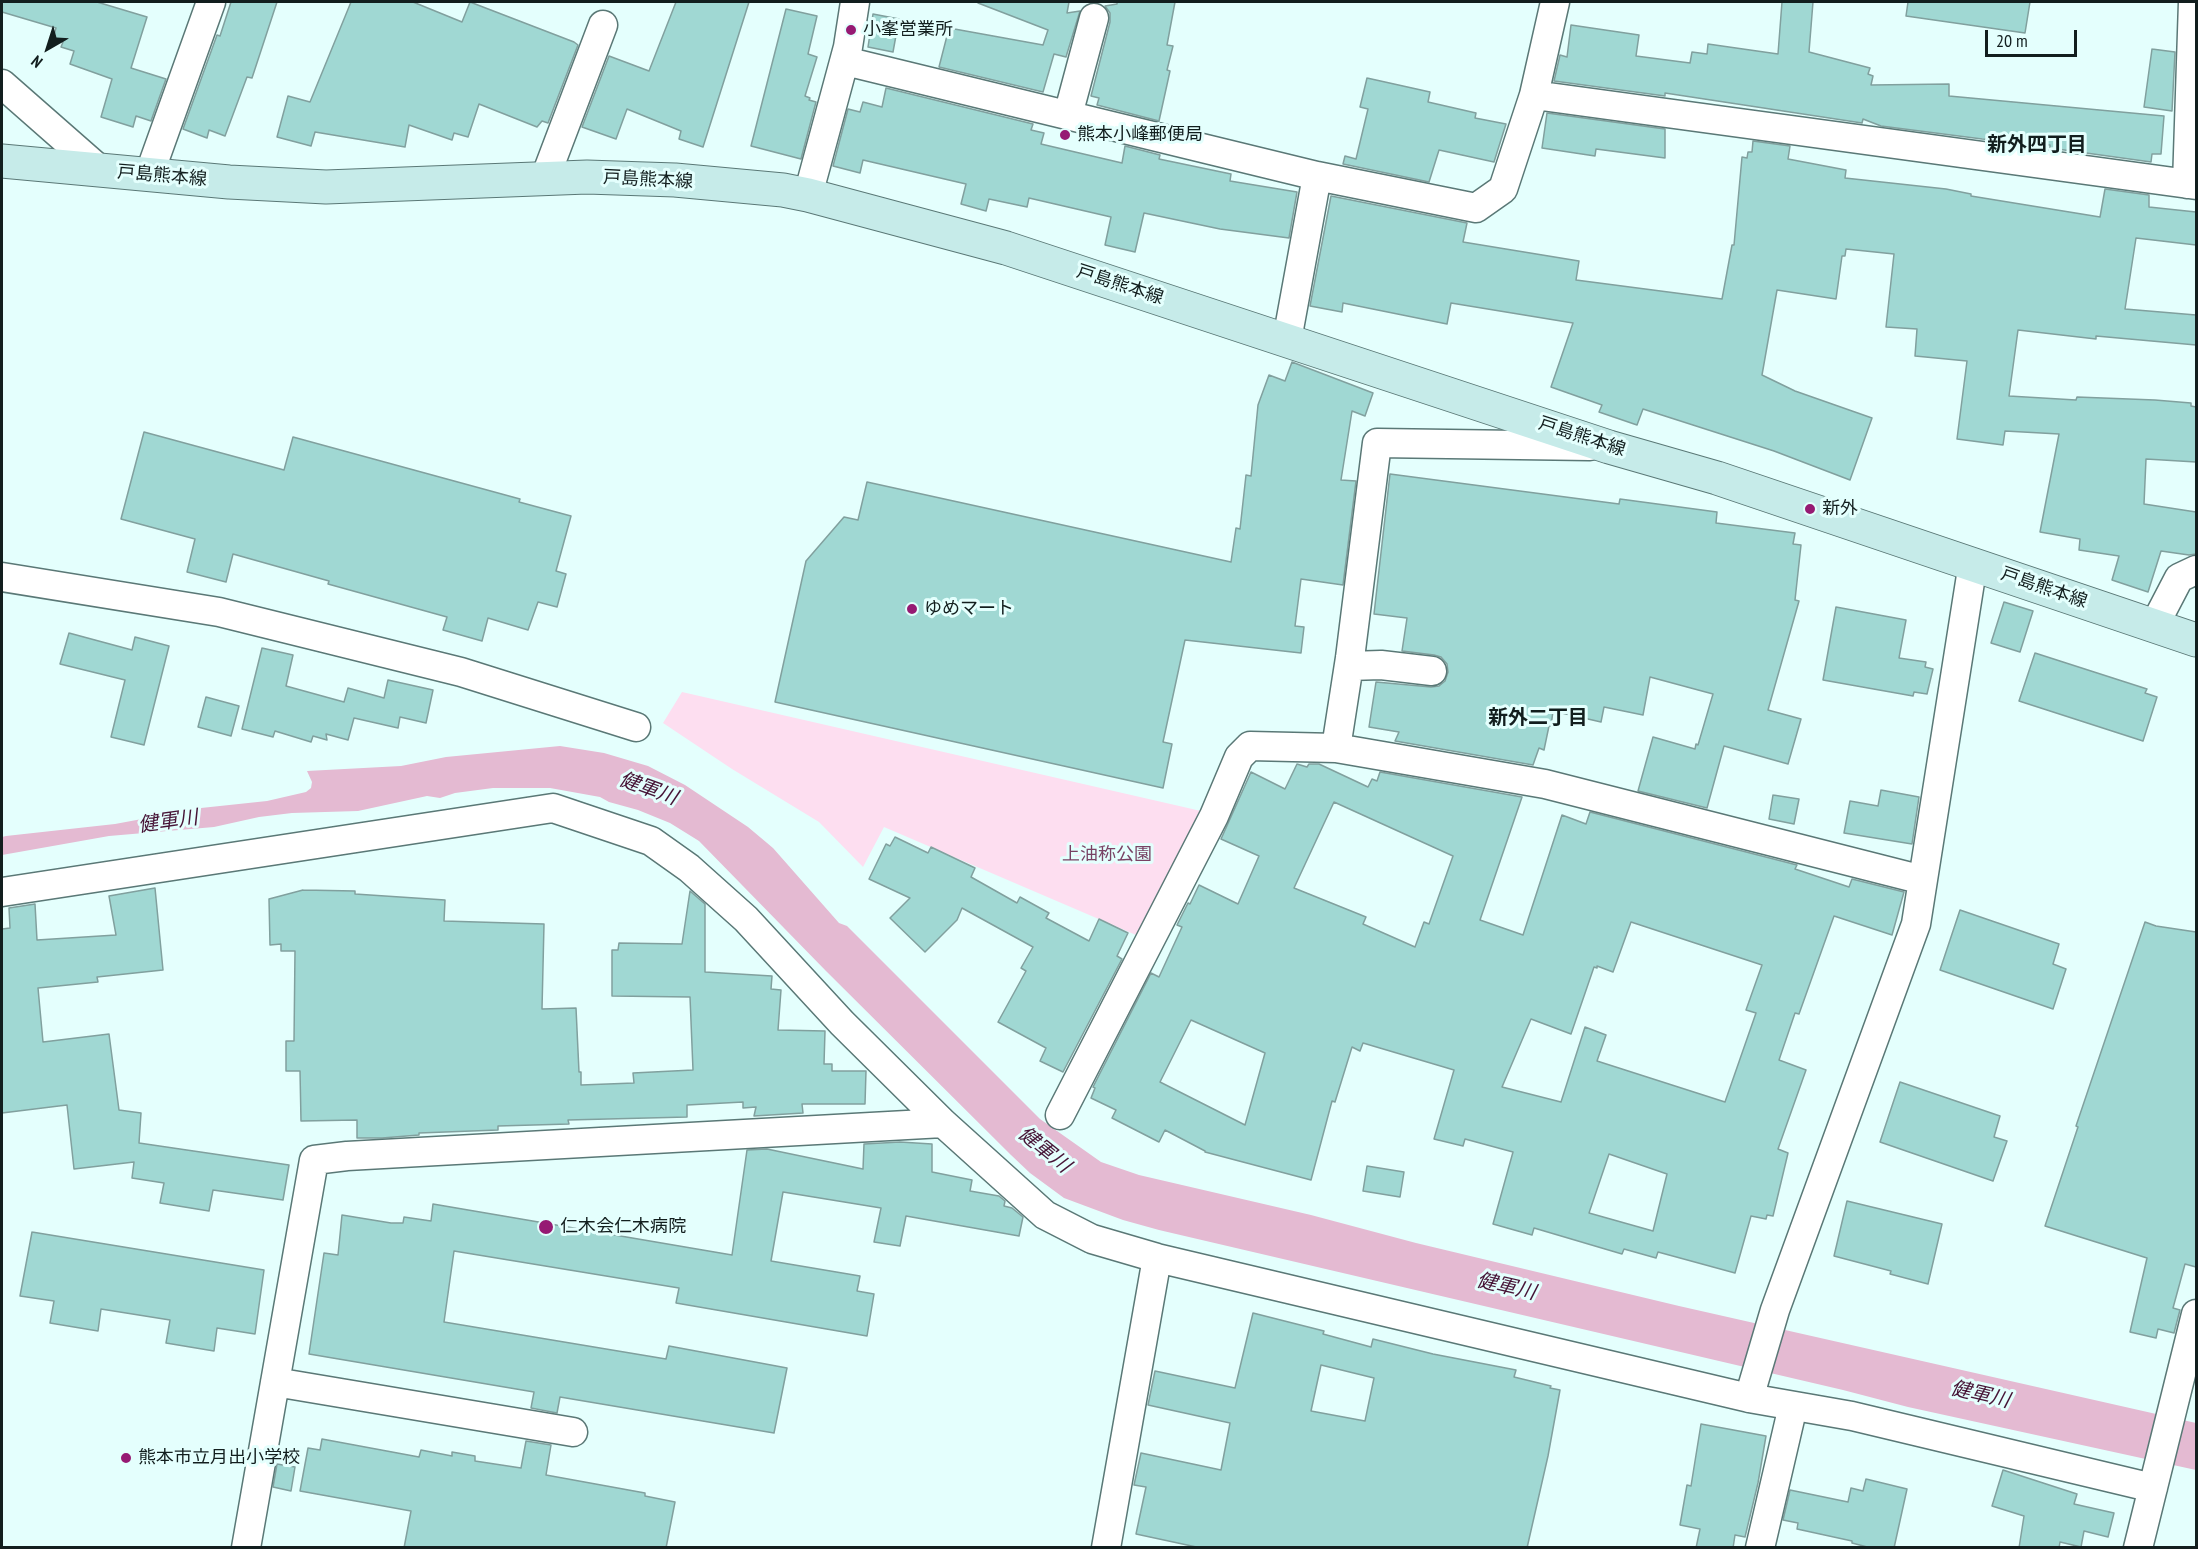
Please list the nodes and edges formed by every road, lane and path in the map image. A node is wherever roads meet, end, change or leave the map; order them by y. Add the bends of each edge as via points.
1 (211, 2) edge
2 (855, 2) edge
3 (1555, 2) edge
4 (2193, 2) edge
5 (1094, 18) dead end
6 (603, 25) dead end
7 (845, 61) junction
8 (2, 84) edge
9 (1534, 95) junction
10 (1068, 116) junction
11 (2, 161) edge
12 (100, 170) junction
13 (149, 175) junction
14 (1317, 176) junction
15 (545, 178) junction
16 (2192, 184) edge
17 (808, 195) junction
18 (1287, 340) junction
19 (1609, 447) junction
20 (1973, 563) junction
21 (2196, 570) edge
22 (2, 578) edge
23 (2154, 626) junction
24 (2196, 640) edge
25 (1349, 666) junction
26 (1432, 670) dead end
27 (636, 727) dead end
28 (1336, 748) junction
29 (1923, 880) junction
30 (2, 892) edge
31 (1060, 1115) dead end
32 (943, 1123) junction
33 (1157, 1258) junction
34 (2196, 1314) edge
35 (275, 1382) junction
36 (1751, 1390) junction
37 (1793, 1406) junction
38 (573, 1432) dead end
39 (2154, 1484) junction
40 (246, 1548) edge
41 (1106, 1548) edge
42 (1760, 1548) edge
43 (2138, 1548) edge

1 - 13 street
2 - 7 street
3 - 9 street
4 - 16 street
5 - 10 street
6 - 15 street
7 - 10 street
7 - 17 street
8 - 12 street
9 - 14 street via 1503,189 1476,208
9 - 16 street
10 - 14 street
11 - 12 main road, 戸島熊本線
12 - 13 main road, 戸島熊本線
13 - 15 main road, 戸島熊本線 via 326,187
14 - 18 street
15 - 17 main road, 戸島熊本線 via 675,180
17 - 18 main road, 戸島熊本線 via 1006,248
18 - 19 main road, 戸島熊本線
19 - 20 main road, 戸島熊本線
19 - 25 street via 1377,442
20 - 23 main road, 戸島熊本線
20 - 29 street
21 - 23 street via 2179,578
22 - 27 street via 219,612 461,672
23 - 24 main road, 戸島熊本線
25 - 26 street
25 - 28 street
28 - 29 street via 1545,784
28 - 31 street via 1251,746 1239,757 1214,816
29 - 36 street via 1916,924 1775,1310
30 - 32 street via 553,808 651,841 689,868 746,919 842,1023
32 - 33 street via 1045,1215 1092,1239
32 - 35 street via 314,1160
33 - 36 street
33 - 41 street
34 - 39 street
35 - 38 street
35 - 40 street
36 - 37 street
37 - 39 street
37 - 42 street
39 - 43 street

